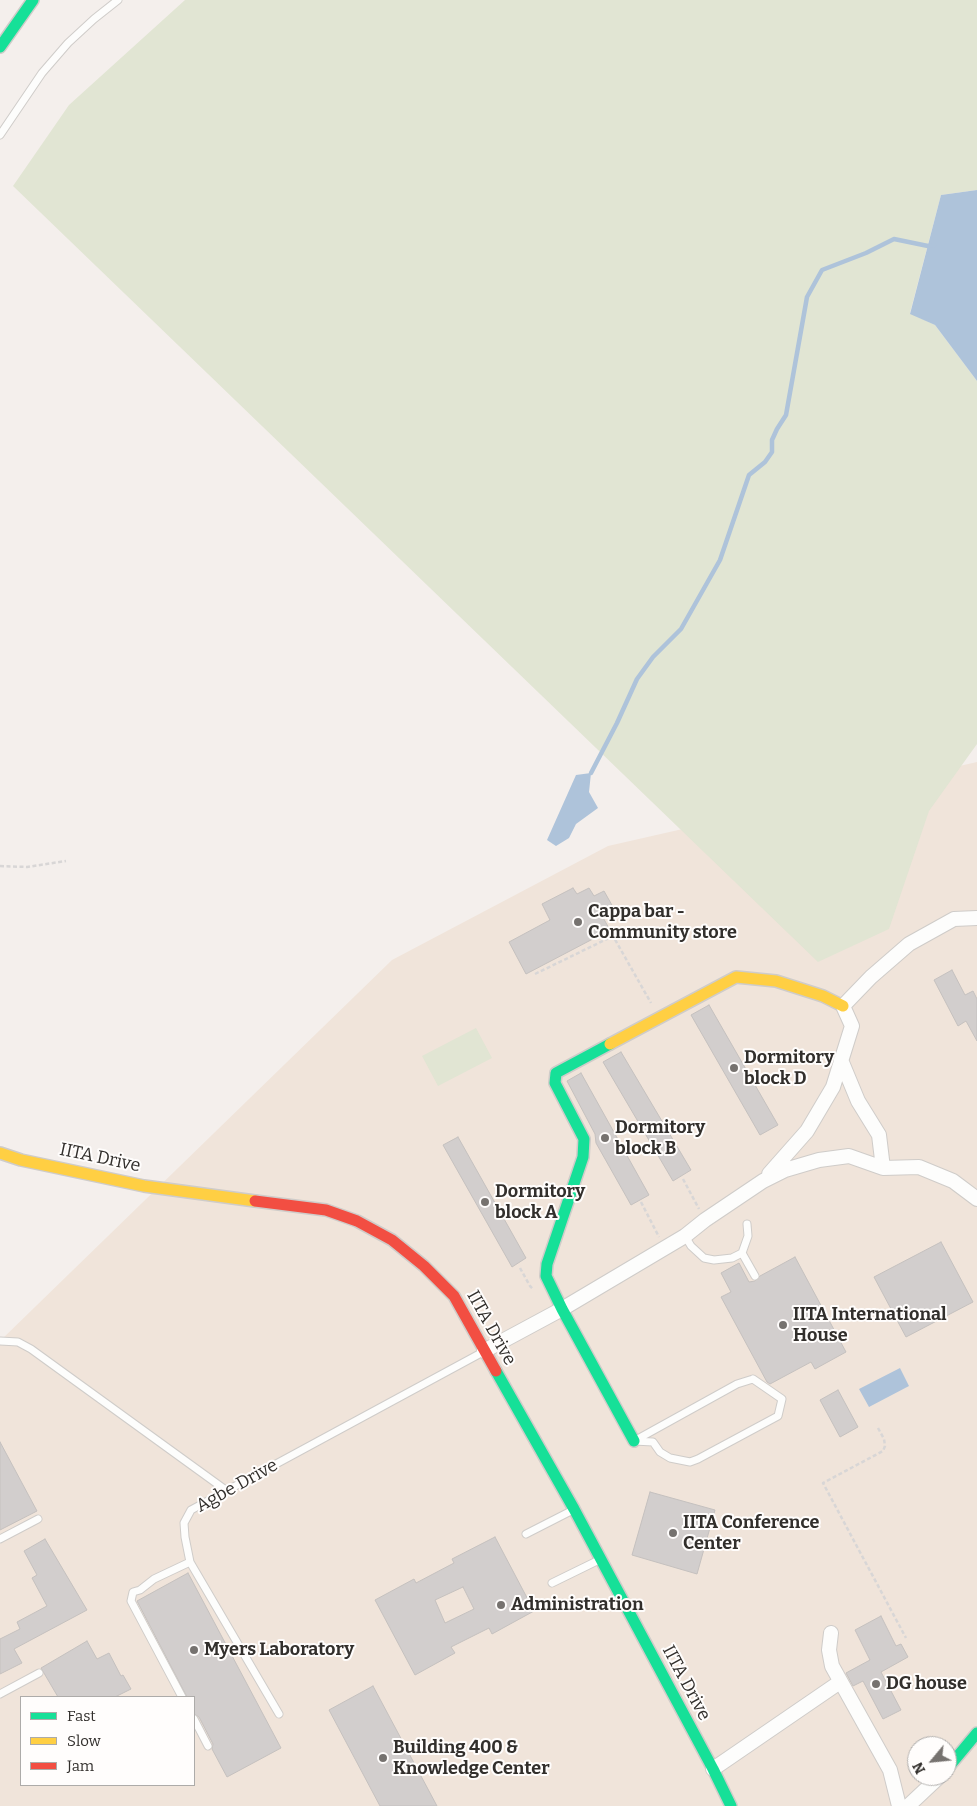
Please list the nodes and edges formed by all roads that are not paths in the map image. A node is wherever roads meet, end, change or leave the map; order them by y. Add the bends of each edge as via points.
1 (33, 0) edge
2 (118, 0) edge
3 (0, 47) edge
4 (0, 135) edge
5 (977, 918) edge
6 (843, 1006) junction
7 (842, 1060) junction
8 (0, 1153) edge
9 (883, 1168) junction
10 (763, 1181) junction
11 (977, 1199) edge
12 (747, 1224) dead end
13 (685, 1236) junction
14 (742, 1253) junction
15 (755, 1276) dead end
16 (562, 1309) junction
17 (0, 1341) edge
18 (484, 1351) junction
19 (634, 1441) junction
20 (227, 1491) junction
21 (574, 1509) junction
22 (38, 1519) dead end
23 (526, 1534) dead end
24 (0, 1539) edge
25 (600, 1560) junction
26 (190, 1562) junction
27 (552, 1583) dead end
28 (831, 1633) dead end
29 (39, 1673) dead end
30 (840, 1682) junction
31 (0, 1694) edge
32 (181, 1696) edge
33 (279, 1714) dead end
34 (195, 1721) edge
35 (977, 1733) edge
36 (208, 1746) dead end
37 (957, 1757) edge
38 (713, 1770) junction
39 (929, 1786) edge
40 (731, 1806) edge
41 (899, 1806) edge
42 (908, 1806) edge

1 - 3 main road
2 - 4 lane via 68,43 42,73
5 - 6 street via 954,919 909,944
6 - 7 street via 852,1026
6 - 16 main road via 776,981 736,977 556,1073 555,1083 584,1138 583,1157 547,1264 546,1276
7 - 9 street via 858,1101 879,1135
7 - 10 street via 833,1087 806,1131
8 - 18 main road, IITA Drive via 144,1186 326,1210 357,1221 392,1240 454,1296
9 - 10 street via 849,1156 819,1160 785,1170
9 - 11 street via 919,1167 953,1181
10 - 13 street
12 - 14 lane via 748,1236
13 - 14 lane via 704,1258 732,1258
13 - 16 street
14 - 15 lane
16 - 18 street
16 - 19 main road
17 - 20 lane via 18,1342 31,1348
18 - 20 lane, Agbe Drive
18 - 21 main road, IITA Drive
19 - 19 lane via 653,1442 670,1458 690,1462 698,1460 778,1416 782,1399 753,1379 737,1384
20 - 26 lane, Agbe Drive via 191,1510 184,1522
21 - 23 lane
21 - 25 main road, IITA Drive
22 - 24 lane
25 - 27 lane
25 - 38 main road, IITA Drive
26 - 32 lane via 133,1592 131,1601
26 - 33 lane, Agbe Drive
28 - 30 street via 829,1650
29 - 31 lane
30 - 38 street
30 - 41 street via 890,1770
34 - 36 lane
35 - 37 main road
38 - 40 main road, IITA Drive
39 - 42 street

